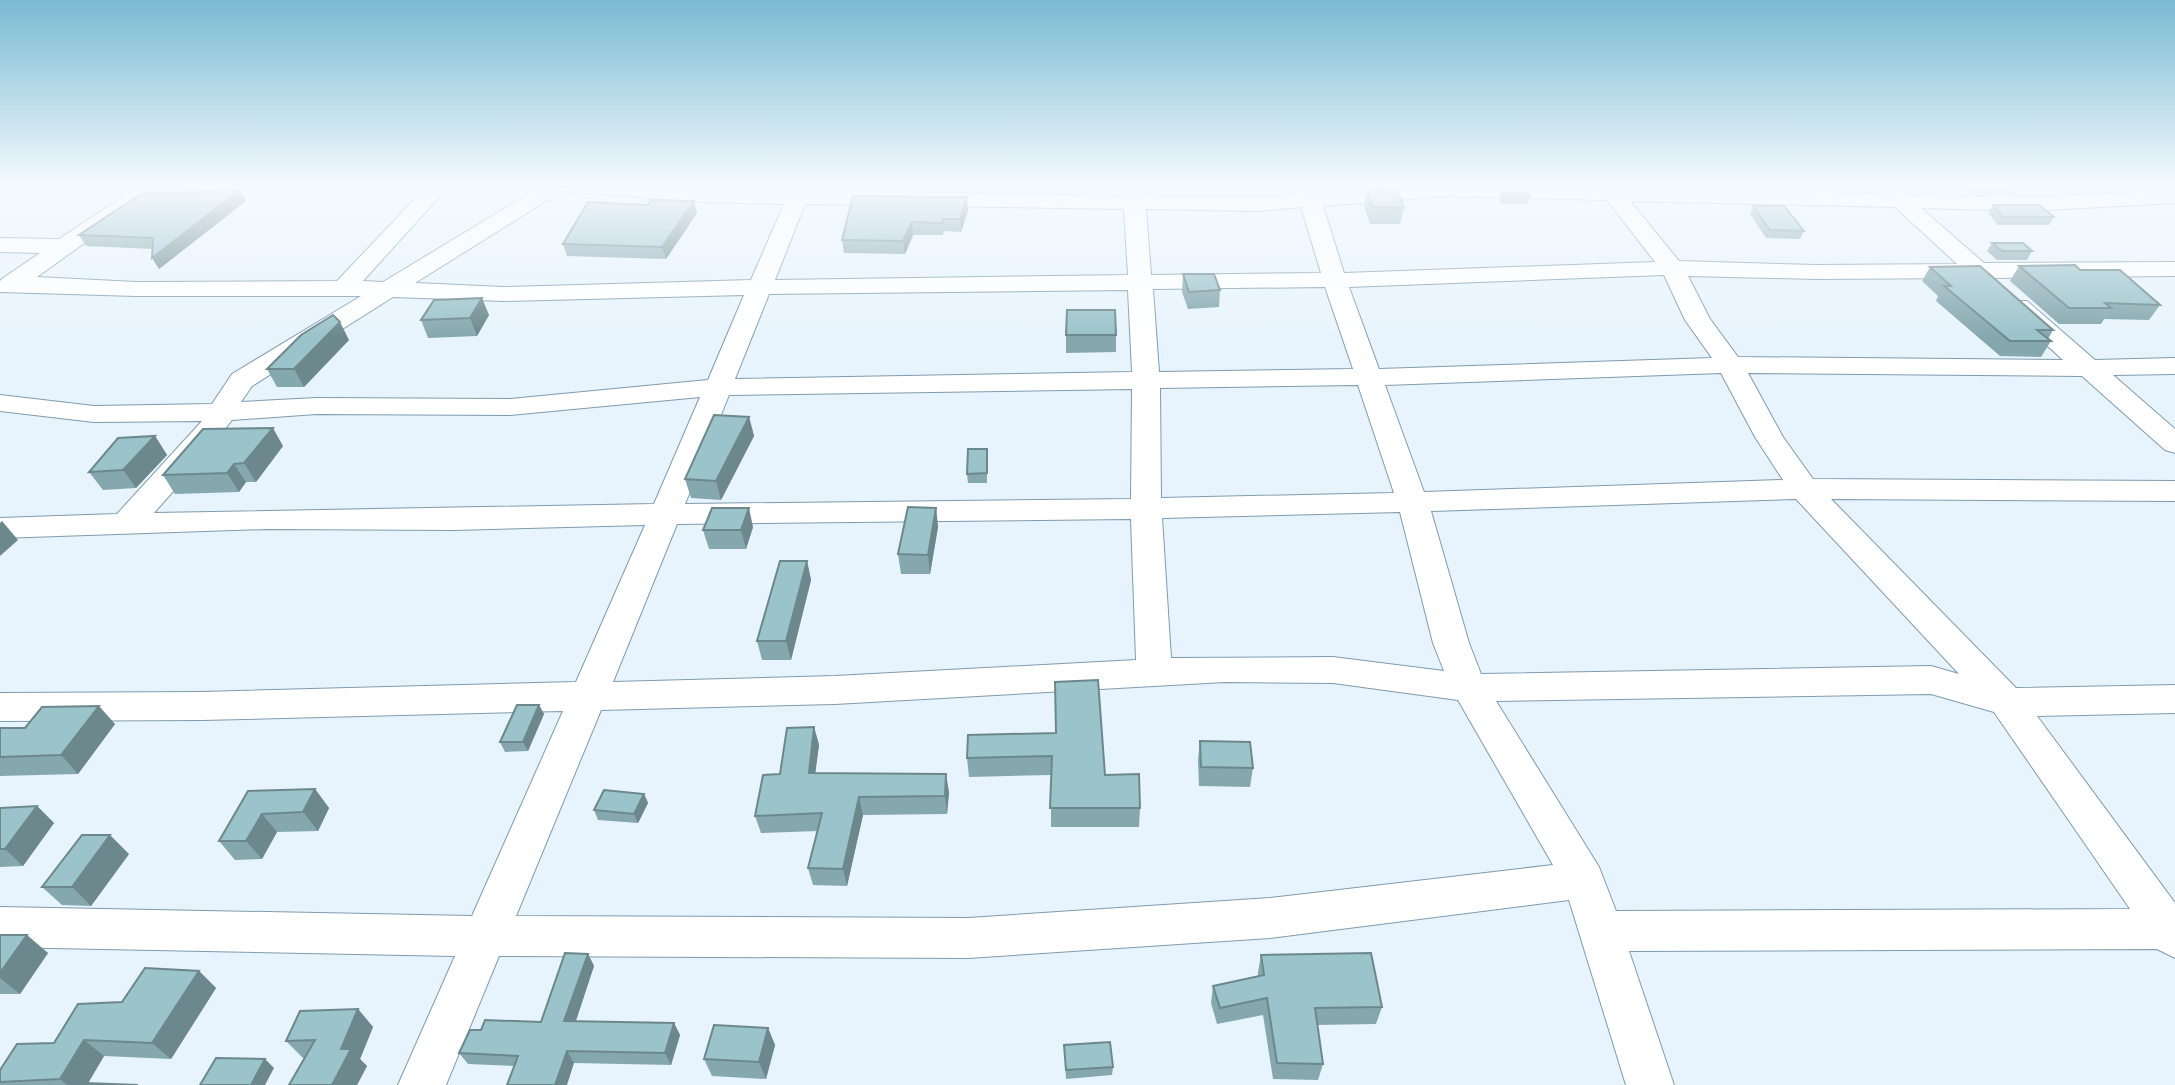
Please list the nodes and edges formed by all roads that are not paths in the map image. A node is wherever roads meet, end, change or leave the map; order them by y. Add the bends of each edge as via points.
1 (76, 237) edge
2 (391, 237) edge
3 (476, 237) edge
4 (780, 237) edge
5 (1138, 237) edge
6 (1323, 237) edge
7 (1647, 237) edge
8 (1941, 237) edge
9 (0, 245) edge
10 (62, 246) junction
11 (1672, 268) junction
12 (1977, 269) junction
13 (2175, 269) edge
14 (1337, 280) junction
15 (1141, 283) junction
16 (759, 287) junction
17 (6, 288) edge
18 (344, 288) junction
19 (389, 292) junction
20 (1730, 365) junction
21 (2175, 366) edge
22 (2089, 368) junction
23 (1368, 377) junction
24 (1146, 380) junction
25 (716, 387) junction
26 (0, 403) edge
27 (221, 412) junction
28 (2175, 444) edge
29 (1804, 489) junction
30 (2175, 491) edge
31 (1413, 503) junction
32 (1146, 508) junction
33 (663, 514) junction
34 (125, 524) junction
35 (0, 528) edge
36 (1154, 671) junction
37 (1469, 688) junction
38 (587, 694) junction
39 (2175, 699) edge
40 (2007, 702) junction
41 (0, 707) edge
42 (1584, 880) junction
43 (0, 927) edge
44 (1602, 931) junction
45 (2173, 932) edge
46 (485, 936) junction
47 (422, 1085) edge
48 (1650, 1085) edge

1 - 10 street
2 - 18 street
3 - 19 street
4 - 16 street
5 - 15 street
6 - 14 street
7 - 11 street
8 - 12 street
9 - 10 street
10 - 17 street
11 - 12 street
11 - 14 street
11 - 20 street via 1698,320
12 - 13 street
12 - 22 street
14 - 15 street
14 - 23 street
15 - 16 street
15 - 24 street
16 - 19 street
16 - 25 street
17 - 18 street
18 - 19 street
19 - 27 street via 242,380
20 - 22 street
20 - 23 street
20 - 29 street
21 - 22 street
22 - 28 street
23 - 24 street
23 - 31 street
24 - 25 street
24 - 32 street
25 - 27 street via 510,407 316,406
25 - 33 street
26 - 27 street via 94,414
27 - 34 street via 192,452
29 - 30 street
29 - 31 street
29 - 40 street
31 - 32 street
31 - 37 street via 1451,643
32 - 33 street
32 - 36 street
33 - 34 street
33 - 38 street
34 - 35 street
36 - 37 street via 1333,670
36 - 38 street via 835,690
37 - 40 street via 1931,680
37 - 42 street
38 - 41 street
38 - 46 street
39 - 40 street
40 - 45 street
42 - 44 street
42 - 46 street via 1270,918 968,938
43 - 46 street
44 - 45 street
44 - 48 street
46 - 47 street

